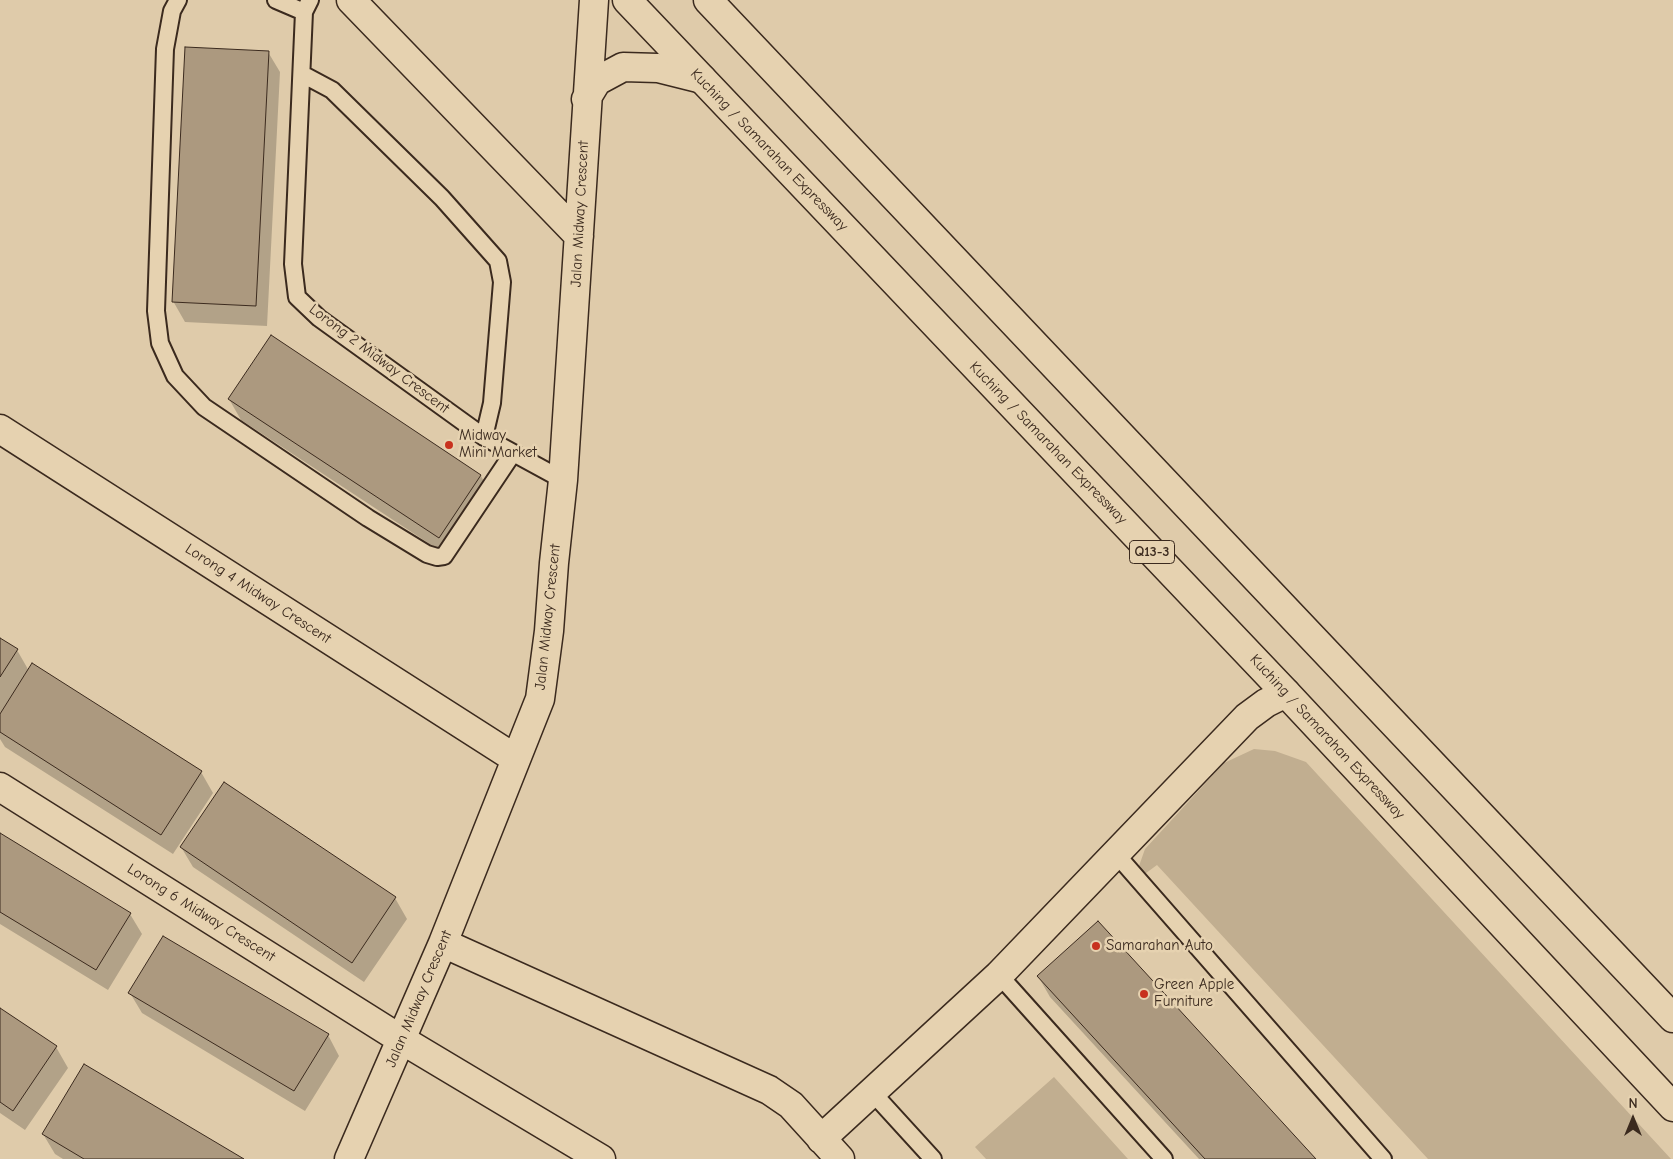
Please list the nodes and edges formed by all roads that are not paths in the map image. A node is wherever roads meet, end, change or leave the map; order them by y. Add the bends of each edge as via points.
1 (178, 0) edge
2 (276, 0) edge
3 (351, 0) edge
4 (594, 0) edge
5 (627, 0) edge
6 (708, 0) edge
7 (307, 6) edge
8 (302, 74) junction
9 (702, 79) junction
10 (586, 99) junction
11 (579, 236) junction
12 (0, 429) edge
13 (484, 437) junction
14 (513, 453) junction
15 (563, 480) junction
16 (1286, 693) junction
17 (516, 759) junction
18 (0, 787) edge
19 (1116, 854) junction
20 (444, 943) junction
21 (998, 975) junction
22 (1673, 1018) edge
23 (402, 1040) junction
24 (871, 1091) junction
25 (1673, 1107) edge
26 (821, 1138) junction
27 (1379, 1158) edge
28 (349, 1159) edge
29 (601, 1159) edge
30 (840, 1159) edge
31 (933, 1159) edge
32 (1164, 1159) edge

1 - 14 lane via 172,12 165,49 156,311 160,343 175,376 204,407 368,518 437,557 444,556
2 - 7 lane
3 - 11 main road
4 - 10 main road, Jalan Midway Crescent
5 - 9 main road, Kuching / Samarahan Expressway / Q13-3
6 - 22 main road
7 - 8 lane, Lorong 2 Midway Crescent
8 - 13 lane via 332,90 442,198 498,261 502,282 492,403
8 - 13 lane, Lorong 2 Midway Crescent via 292,264 297,297 319,318
9 - 10 main road via 658,68 623,67 597,81
9 - 16 main road, Kuching / Samarahan Expressway / Q13-3
10 - 11 main road, Jalan Midway Crescent
11 - 15 main road, Jalan Midway Crescent
12 - 17 main road, Lorong 4 Midway Crescent
13 - 14 lane, Lorong 2 Midway Crescent
14 - 15 lane, Lorong 2 Midway Crescent
15 - 17 main road, Jalan Midway Crescent via 540,699
16 - 19 main road via 1247,717
16 - 25 main road, Kuching / Samarahan Expressway / Q13-3
17 - 20 main road, Jalan Midway Crescent
18 - 23 main road, Lorong 6 Midway Crescent
19 - 21 main road
19 - 27 lane
20 - 23 main road, Jalan Midway Crescent
20 - 26 main road via 769,1090 791,1105
21 - 24 main road
21 - 32 lane
23 - 28 main road, Jalan Midway Crescent
23 - 29 main road, Lorong 6 Midway Crescent
24 - 26 main road
24 - 31 lane
26 - 30 main road

